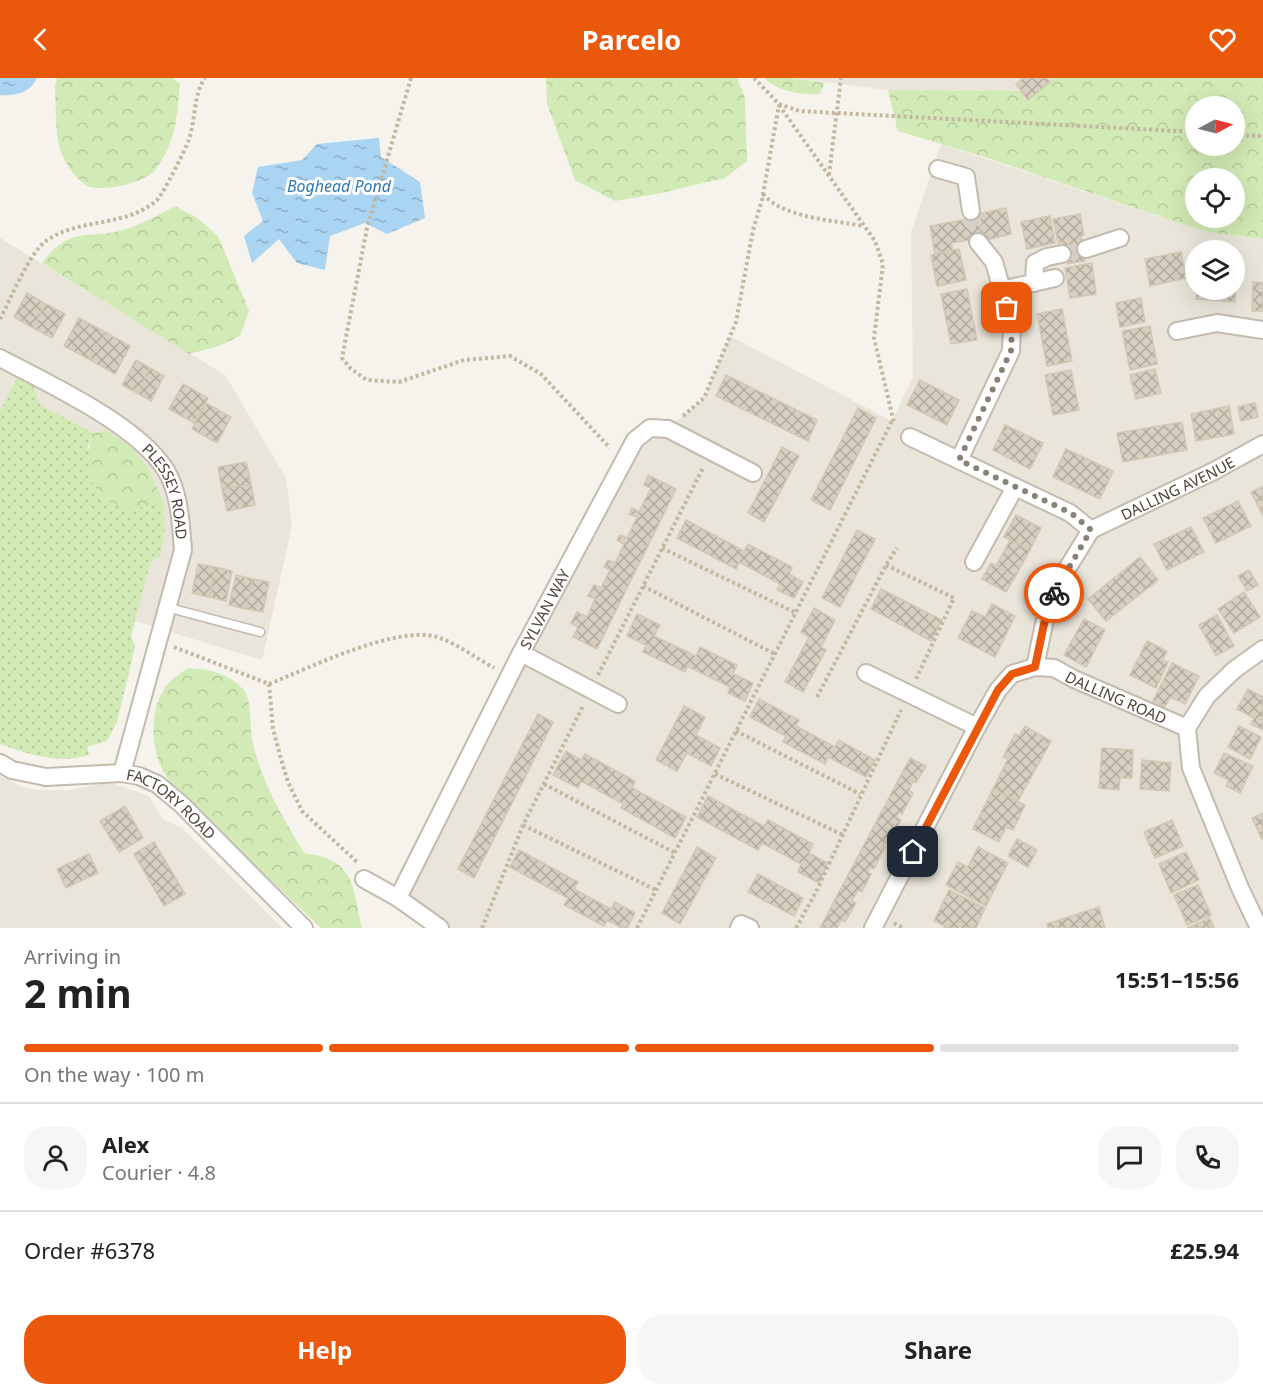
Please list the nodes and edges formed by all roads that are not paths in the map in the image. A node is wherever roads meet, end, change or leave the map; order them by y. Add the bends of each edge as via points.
1 (938, 169) dead end
2 (971, 211) tunnel mouth
3 (1120, 238) dead end
4 (978, 242) tunnel mouth
5 (1086, 249) tunnel mouth
6 (1062, 254) tunnel mouth
7 (1055, 278) dead end
8 (1035, 283) junction
9 (1001, 290) junction
10 (1263, 330) edge
11 (1177, 331) dead end
12 (0, 358) edge
13 (910, 437) dead end
14 (1263, 444) edge
15 (959, 460) junction
16 (753, 473) dead end
17 (1015, 487) junction
18 (1091, 530) junction
19 (974, 562) dead end
20 (166, 607) junction
21 (260, 632) dead end
22 (1263, 649) edge
23 (520, 653) junction
24 (1035, 667) junction
25 (866, 673) dead end
26 (618, 704) dead end
27 (977, 727) junction
28 (1187, 728) junction
29 (0, 763) edge
30 (122, 772) junction
31 (364, 879) road end
32 (398, 898) junction
33 (304, 928) edge
34 (440, 928) edge
35 (739, 928) edge
36 (750, 928) edge
37 (873, 928) edge
38 (1259, 928) edge

1 - 2 street via 966,177
3 - 5 street
4 - 9 street via 994,262
6 - 8 street via 1035,264
7 - 8 street
8 - 9 street
9 - 15 street via 1012,325 1011,351
10 - 11 street via 1217,323
12 - 20 street, PLESSEY ROAD via 118,425 150,449 170,477 180,515 183,550
13 - 15 street
14 - 18 street, DALLING AVENUE
15 - 17 street
16 - 23 street, SYLVAN WAY via 668,429 651,428 635,440
17 - 18 street via 1071,513
17 - 19 street
18 - 24 street via 1054,590
20 - 21 lane
20 - 30 street, PLESSEY ROAD
22 - 28 street via 1207,696
23 - 26 street
23 - 32 street, SYLVAN WAY
24 - 27 street via 1012,674
24 - 28 street, DALLING ROAD via 1054,668
25 - 27 street
27 - 37 street
28 - 38 street via 1191,768
29 - 30 street, FACTORY ROAD via 12,770 46,777
30 - 33 street, FACTORY ROAD via 157,784 181,804
31 - 32 street
32 - 34 street
35 - 36 street via 741,924

